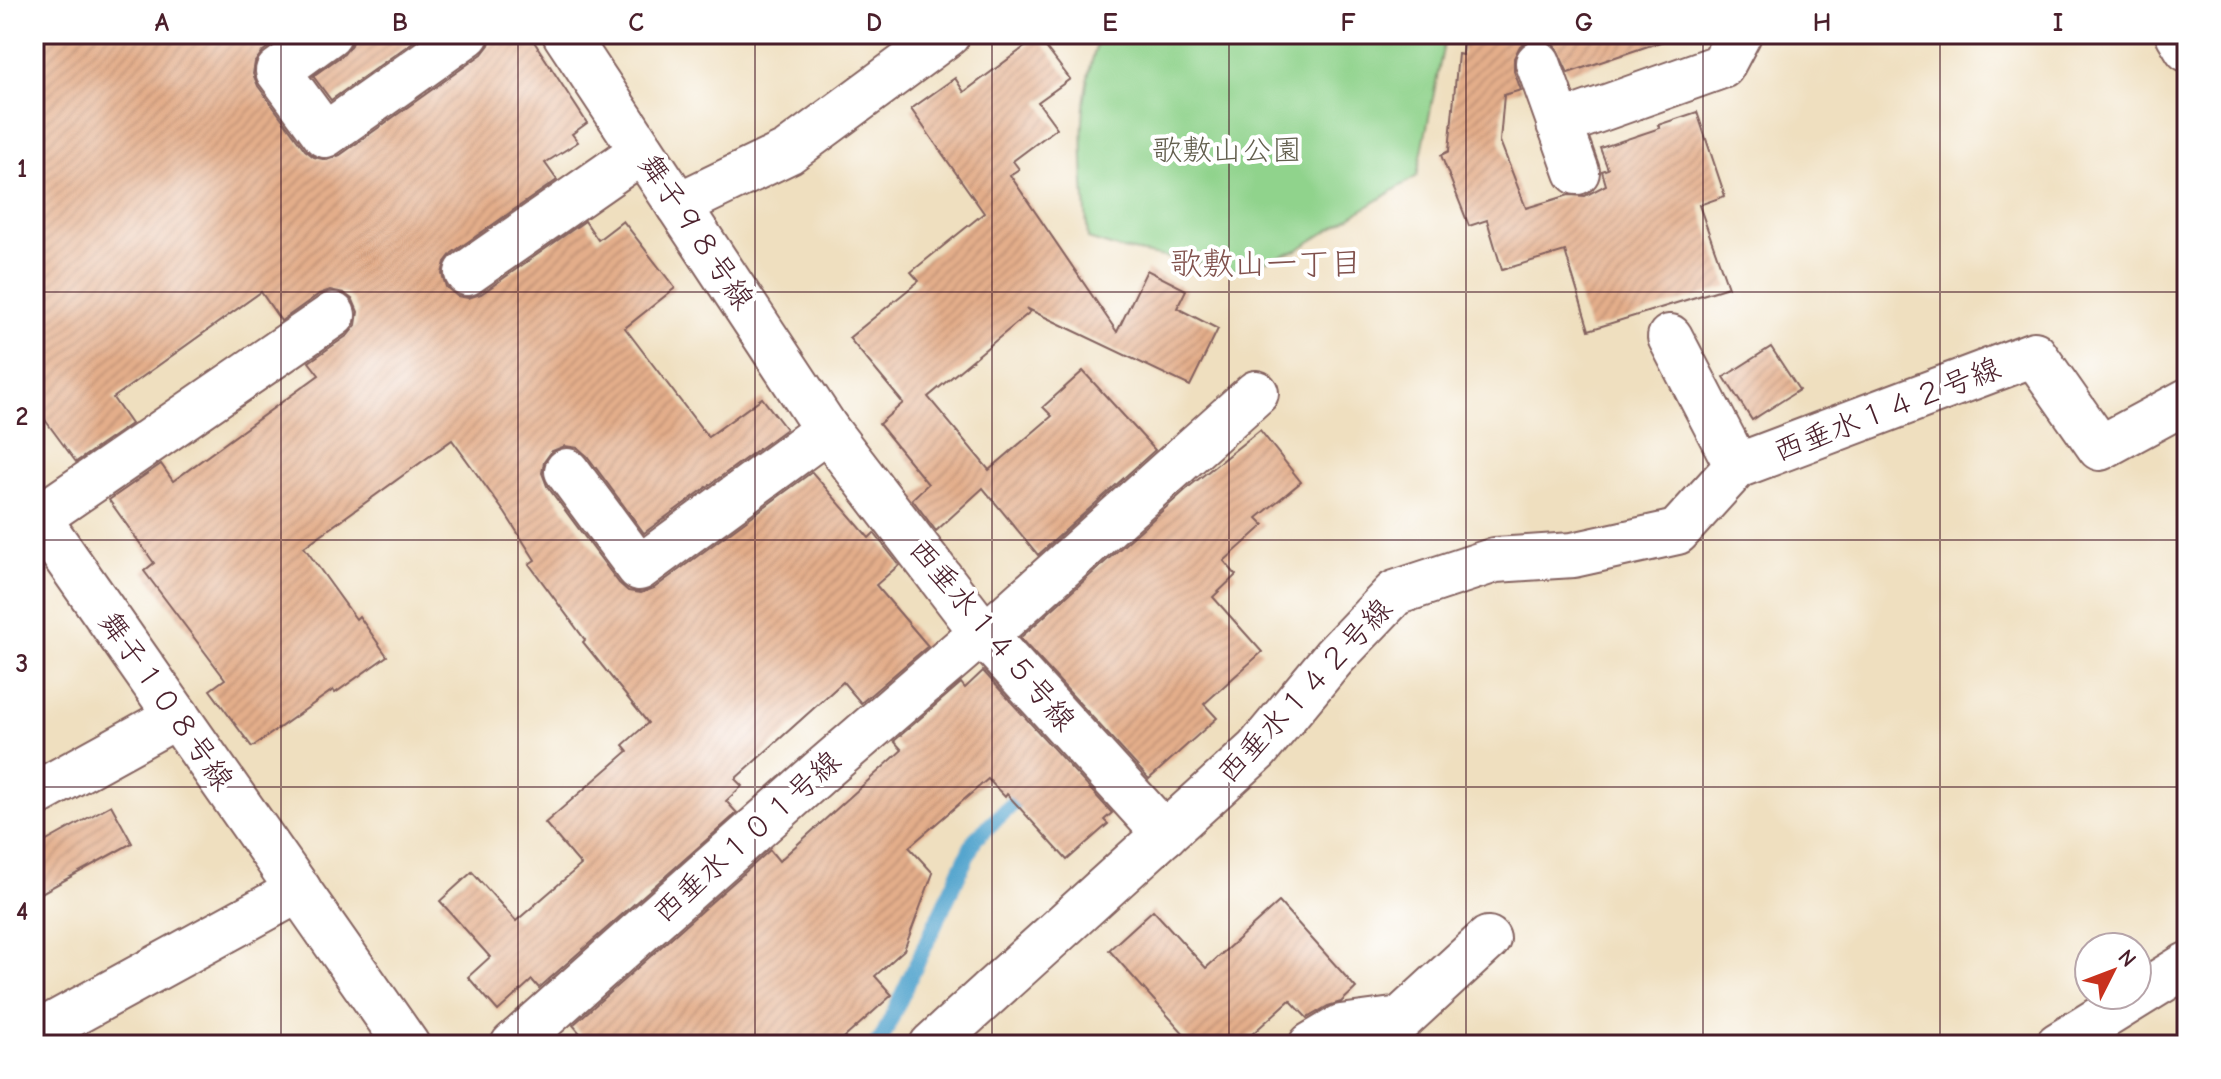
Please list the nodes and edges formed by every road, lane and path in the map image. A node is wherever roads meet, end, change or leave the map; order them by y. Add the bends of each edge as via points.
1 (329, 34) edge
2 (467, 34) edge
3 (565, 34) edge
4 (948, 34) edge
5 (1739, 34) edge
6 (2178, 34) edge
7 (2187, 49) edge
8 (1538, 63) dead end
9 (1559, 124) junction
10 (642, 151) junction
11 (1577, 172) dead end
12 (678, 205) junction
13 (467, 273) dead end
14 (333, 315) dead end
15 (1670, 337) dead end
16 (1256, 393) dead end
17 (2187, 401) edge
18 (827, 430) junction
19 (1737, 466) junction
20 (567, 471) dead end
21 (36, 515) edge
22 (985, 636) junction
23 (177, 716) junction
24 (34, 795) edge
25 (1165, 834) junction
26 (299, 890) junction
27 (1488, 939) dead end
28 (2187, 965) edge
29 (34, 1035) edge
30 (407, 1045) edge
31 (513, 1045) edge
32 (932, 1045) edge
33 (1311, 1045) edge
34 (2058, 1045) edge

1 - 2 street via 278,71 325,135
3 - 10 street, 舞子９８号線
4 - 12 street via 788,152
5 - 9 street via 1722,66
6 - 7 street
8 - 9 street
9 - 11 street
10 - 12 street, 舞子９８号線
10 - 13 street
12 - 18 street, 舞子９８号線
14 - 21 street
15 - 19 street
16 - 22 street, 西垂水１０１号線
17 - 19 street, 西垂水１４２号線 via 2100,448 2034,354
18 - 20 street via 639,568
18 - 22 street, 西垂水１４５号線
19 - 25 street, 西垂水１４２号線 via 1677,532 1573,555 1495,560 1395,593 1257,750
21 - 23 street, 舞子１０８号線
22 - 25 street, 西垂水１４５号線
22 - 31 street, 西垂水１０１号線 via 966,646 833,761
23 - 24 street
23 - 26 street, 舞子１０８号線
25 - 32 street, 西垂水１４２号線
26 - 29 street
26 - 30 street, 舞子１０８号線
27 - 33 street via 1401,1019 1341,1027
28 - 34 street

